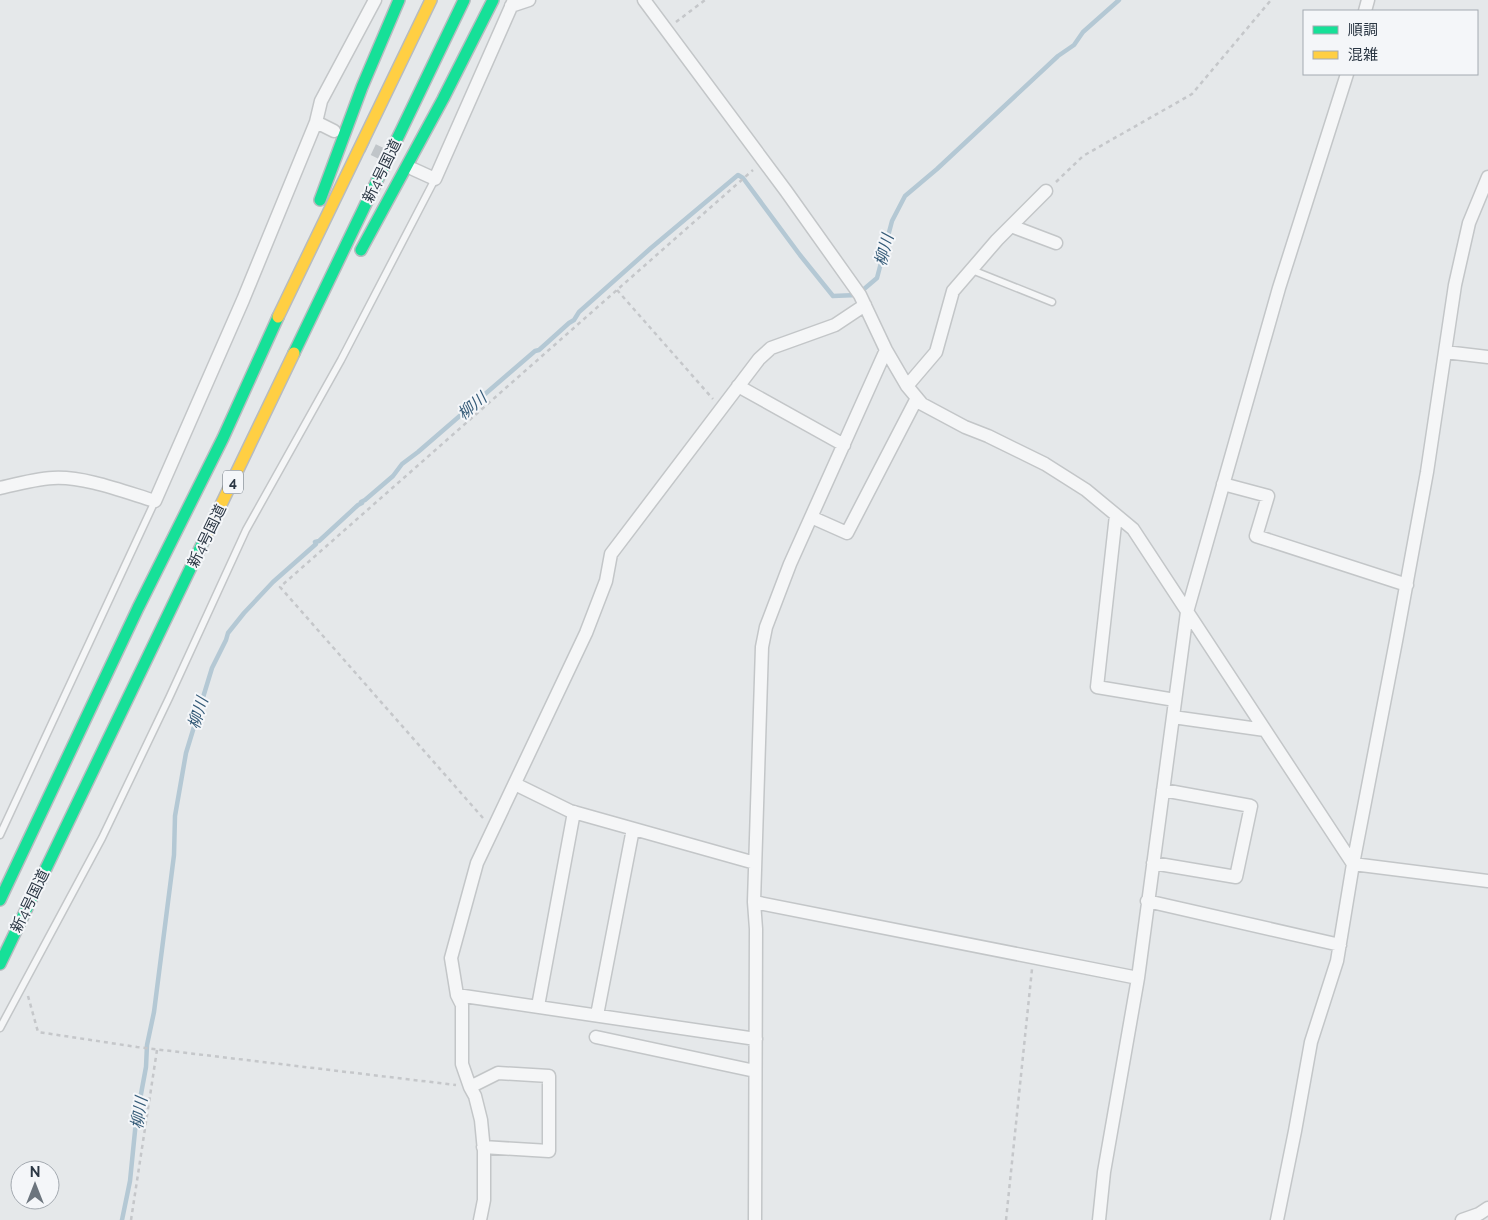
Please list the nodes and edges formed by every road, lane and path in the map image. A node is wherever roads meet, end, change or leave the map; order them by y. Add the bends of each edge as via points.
1 (375, 0) edge
2 (399, 0) edge
3 (431, 0) edge
4 (464, 0) edge
5 (493, 0) edge
6 (529, 0) edge
7 (644, 0) edge
8 (705, 0) edge
9 (1272, 0) edge
10 (513, 3) edge
11 (666, 29) junction
12 (1347, 75) edge
13 (316, 122) junction
14 (334, 131) dead end
15 (764, 161) junction
16 (413, 169) dead end
17 (1488, 177) edge
18 (434, 179) junction
19 (1046, 191) joint
20 (1011, 226) junction
21 (1056, 243) dead end
22 (353, 263) dead end
23 (972, 270) junction
24 (617, 290) junction
25 (333, 296) dead end
26 (1052, 302) dead end
27 (285, 303) junction
28 (866, 305) junction
29 (886, 350) junction
30 (1445, 352) junction
31 (1488, 357) edge
32 (738, 386) junction
33 (907, 386) junction
34 (279, 387) junction
35 (917, 398) junction
36 (721, 408) junction
37 (844, 445) junction
38 (1223, 484) junction
39 (0, 488) edge
40 (155, 501) junction
41 (1116, 515) junction
42 (811, 517) junction
43 (1407, 585) junction
44 (1187, 612) junction
45 (1175, 700) junction
46 (1173, 717) junction
47 (1265, 730) junction
48 (515, 784) junction
49 (1163, 790) junction
50 (574, 812) junction
51 (633, 829) junction
52 (493, 830) junction
53 (0, 835) edge
54 (755, 863) junction
55 (1153, 863) junction
56 (1353, 864) junction
57 (1488, 881) edge
58 (0, 900) edge
59 (1148, 901) junction
60 (754, 902) junction
61 (1340, 945) junction
62 (1033, 958) junction
63 (0, 964) edge
64 (1138, 978) junction
65 (26, 980) junction
66 (457, 996) junction
67 (538, 1006) junction
68 (597, 1015) junction
69 (0, 1028) edge
70 (596, 1037) dead end
71 (756, 1039) junction
72 (157, 1050) junction
73 (755, 1071) junction
74 (470, 1087) junction
75 (483, 1147) junction
76 (1488, 1208) edge
77 (131, 1220) edge
78 (480, 1220) edge
79 (755, 1220) edge
80 (1006, 1220) edge
81 (1098, 1220) edge
82 (1277, 1220) edge
83 (1462, 1220) edge

1 - 13 street via 321,101
2 - 27 highway via 336,154
3 - 27 highway, 新4号国道 / 4
4 - 34 highway, 新4号国道 / 4
5 - 22 highway
6 - 10 street
7 - 11 street
8 - 11 path
9 - 19 path via 1192,94 1083,156
10 - 18 street
11 - 15 street
12 - 38 street via 1279,288
13 - 14 street
13 - 40 street
15 - 24 path
15 - 28 street
16 - 18 street
17 - 30 street via 1469,223 1454,285
18 - 65 lane via 341,360 246,530 102,838
19 - 20 street
20 - 21 street
20 - 23 street
23 - 26 lane
23 - 33 street via 953,291 936,352
24 - 36 path
24 - 52 path via 280,586
25 - 34 highway
27 - 58 highway, 新4号国道 / 4
28 - 29 street
28 - 32 street via 835,325 771,348
29 - 33 street
29 - 37 street
30 - 31 street
30 - 43 street
32 - 36 street
32 - 37 street
33 - 35 street
34 - 63 highway, 新4号国道 / 4
35 - 41 street via 948,418 1045,464 1086,490
35 - 42 street via 847,533
36 - 48 street via 611,554 606,581 586,634
37 - 42 street
38 - 43 street via 1268,496 1256,536
38 - 44 street
39 - 40 street via 35,480 64,478
40 - 53 lane
41 - 44 street via 1133,529
41 - 45 street via 1097,687
42 - 54 street via 766,627 762,647
43 - 56 street
44 - 45 street
44 - 47 street
45 - 46 street
46 - 47 street
46 - 49 street
47 - 56 street
48 - 50 street
48 - 52 street
49 - 55 street
49 - 55 street via 1251,806 1236,877
50 - 51 street
50 - 67 street
51 - 54 street
51 - 68 street
52 - 66 street via 477,863 451,958
54 - 60 street
55 - 59 street
56 - 57 street
56 - 61 street
59 - 61 street
59 - 64 street
60 - 62 street
60 - 71 street
61 - 82 street via 1311,1042
62 - 64 street
62 - 80 path
64 - 81 street
65 - 69 lane
65 - 72 path via 38,1032
66 - 67 street
66 - 74 street via 462,1005 462,1064
67 - 68 street
68 - 71 street
70 - 73 street
71 - 73 street
72 - 74 path
72 - 77 path
73 - 79 street
74 - 75 street via 481,1120
74 - 75 street via 498,1073 549,1076 549,1151
75 - 78 street via 484,1200
76 - 83 street

